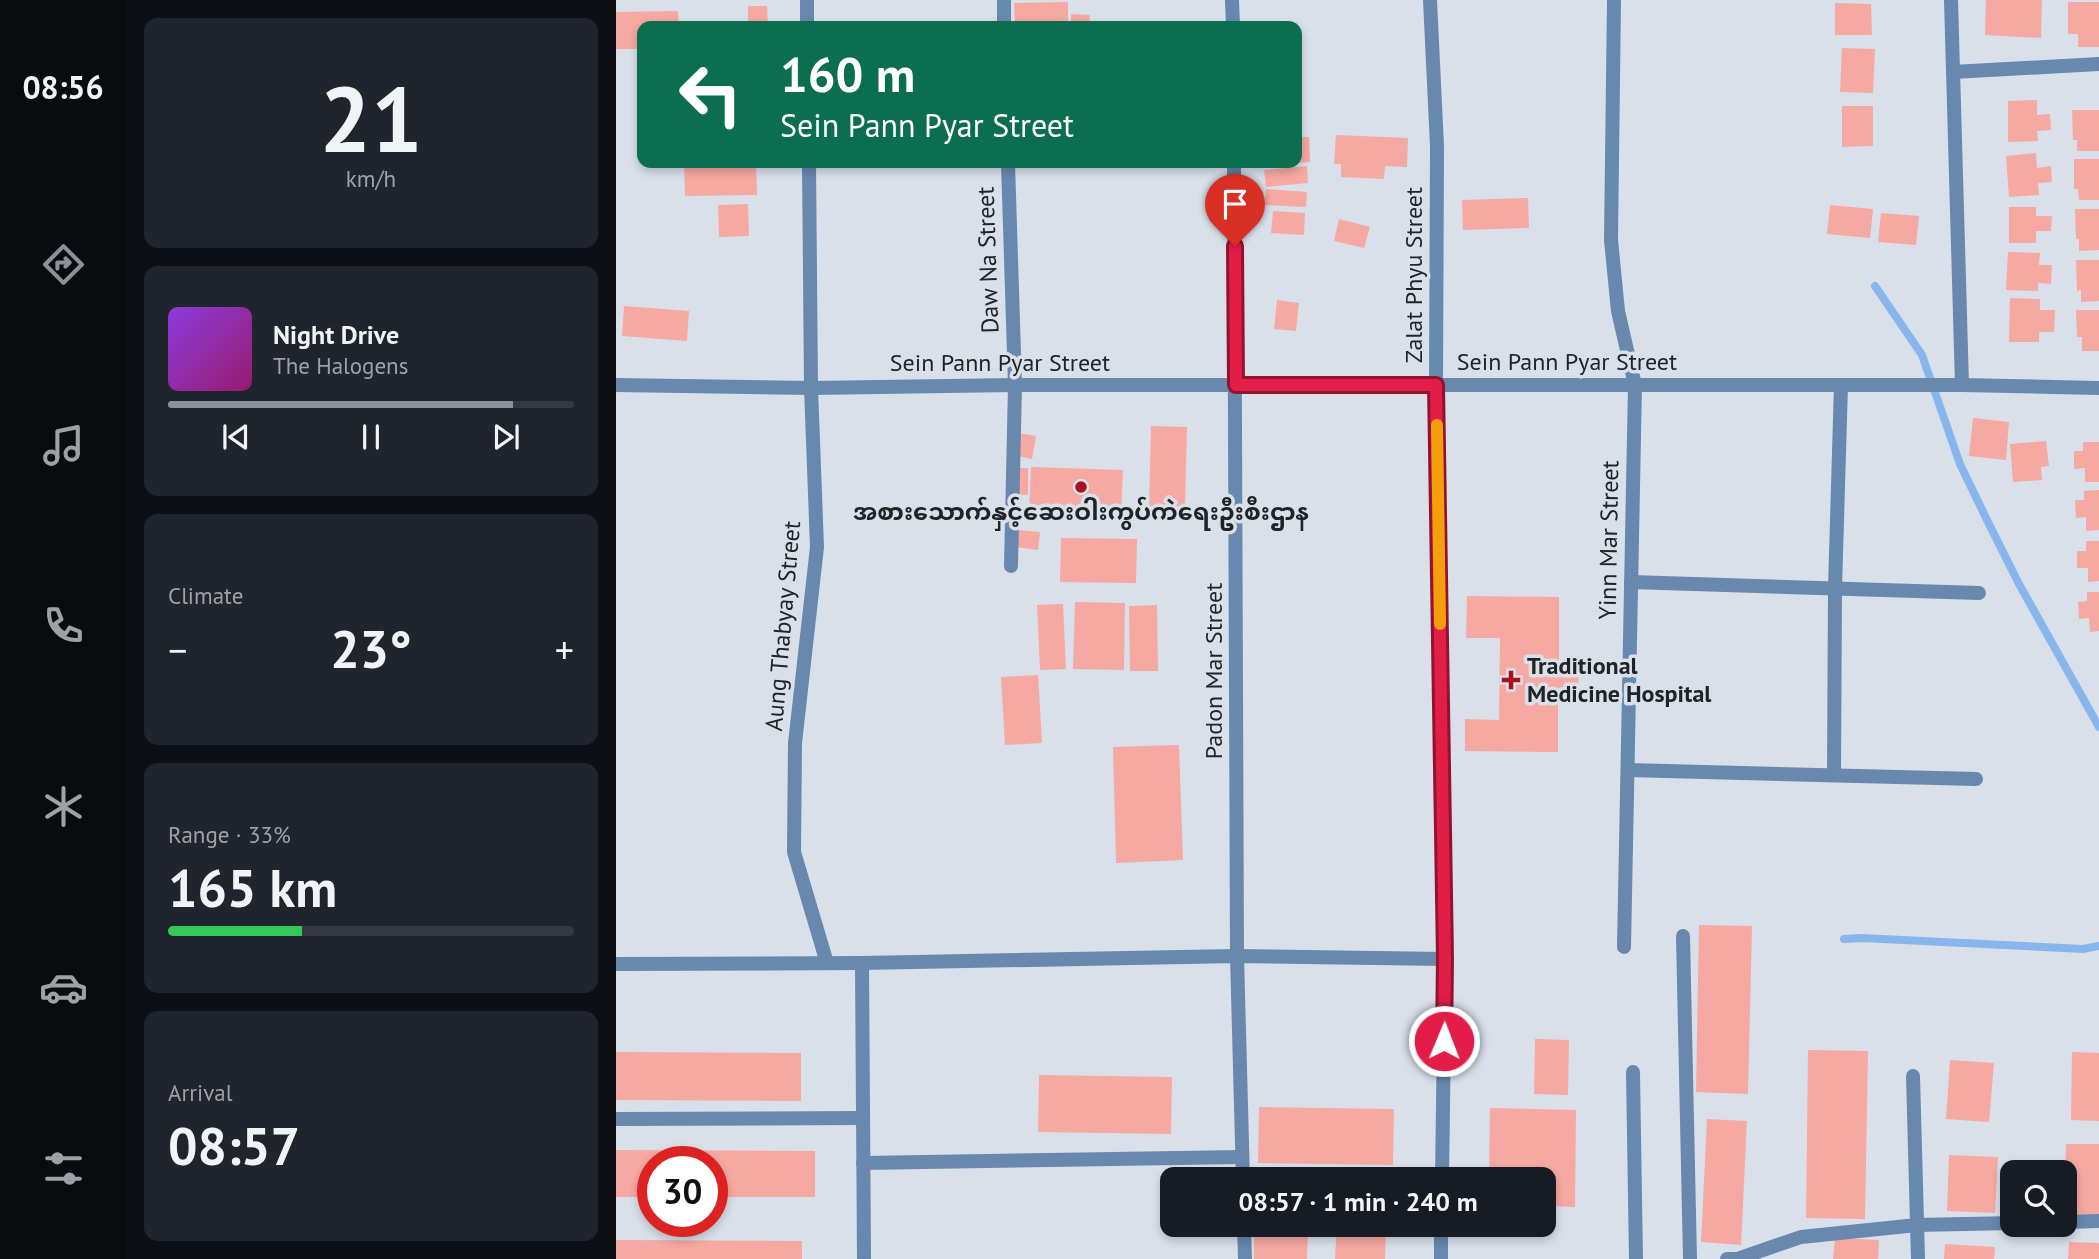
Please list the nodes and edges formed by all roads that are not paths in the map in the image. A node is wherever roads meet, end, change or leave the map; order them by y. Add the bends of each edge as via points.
1 (807, 0) edge
2 (1004, 0) edge
3 (1232, 0) edge
4 (1430, 0) edge
5 (1614, 0) edge
6 (1951, 0) edge
7 (807, 21) edge
8 (1004, 21) edge
9 (1233, 21) edge
10 (2099, 64) edge
11 (1953, 72) junction
12 (809, 168) edge
13 (1008, 168) edge
14 (1234, 168) edge
15 (616, 385) edge
16 (1014, 385) junction
17 (1236, 385) junction
18 (1436, 385) junction
19 (1635, 385) junction
20 (1841, 385) junction
21 (1962, 385) junction
22 (811, 388) junction
23 (2099, 388) edge
24 (1011, 566) dead end
25 (1631, 582) junction
26 (1835, 588) junction
27 (1979, 593) dead end
28 (1628, 770) junction
29 (1834, 775) junction
30 (1976, 779) dead end
31 (1683, 936) dead end
32 (1624, 947) dead end
33 (1237, 956) junction
34 (1445, 959) junction
35 (827, 963) junction
36 (862, 963) junction
37 (616, 964) edge
38 (1633, 1072) dead end
39 (1913, 1076) dead end
40 (863, 1118) junction
41 (616, 1119) edge
42 (1242, 1157) junction
43 (863, 1163) junction
44 (1242, 1167) edge
45 (1442, 1167) edge
46 (2099, 1221) edge
47 (2077, 1222) edge
48 (2000, 1223) edge
49 (1917, 1225) junction
50 (1244, 1237) edge
51 (1441, 1237) edge
52 (864, 1259) edge
53 (1245, 1259) edge
54 (1441, 1259) edge
55 (1636, 1259) edge
56 (1690, 1259) edge
57 (1727, 1259) edge
58 (1918, 1259) edge

1 - 7 street
2 - 8 street
3 - 9 street
4 - 18 street, Zalat Phyu Street via 1437,146
5 - 19 street, Yinn Mar Street via 1611,240 1618,311
6 - 11 street
10 - 11 street
11 - 21 street
12 - 22 street, Aung Thabyay Street
13 - 16 street, Daw Na Street
14 - 17 street, Padon Mar Street
15 - 22 street, Sein Pann Pyar Street
16 - 17 street, Sein Pann Pyar Street
16 - 22 street, Sein Pann Pyar Street
16 - 24 street, Daw Na Street
17 - 18 street, Sein Pann Pyar Street
17 - 33 street, Padon Mar Street
18 - 19 street, Sein Pann Pyar Street
18 - 34 street, Zalat Phyu Street
19 - 20 street, Sein Pann Pyar Street
19 - 25 street, Yinn Mar Street
20 - 21 street, Sein Pann Pyar Street
20 - 26 street
21 - 23 street, Sein Pann Pyar Street
22 - 35 street, Aung Thabyay Street via 817,547 795,743 794,852
25 - 26 street
25 - 28 street, Yinn Mar Street
26 - 27 street
26 - 29 street
28 - 29 street
28 - 32 street, Yinn Mar Street
29 - 30 street
31 - 56 street
33 - 34 street
33 - 36 street
33 - 42 street, Padon Mar Street
34 - 45 street, Zalat Phyu Street
35 - 36 street
35 - 37 street
36 - 40 street
38 - 55 street
39 - 49 street
40 - 41 street
40 - 43 street
42 - 43 street
42 - 44 street, Padon Mar Street
43 - 52 street
46 - 47 street
48 - 49 street
49 - 57 street via 1801,1237
49 - 58 street
50 - 53 street
51 - 54 street

